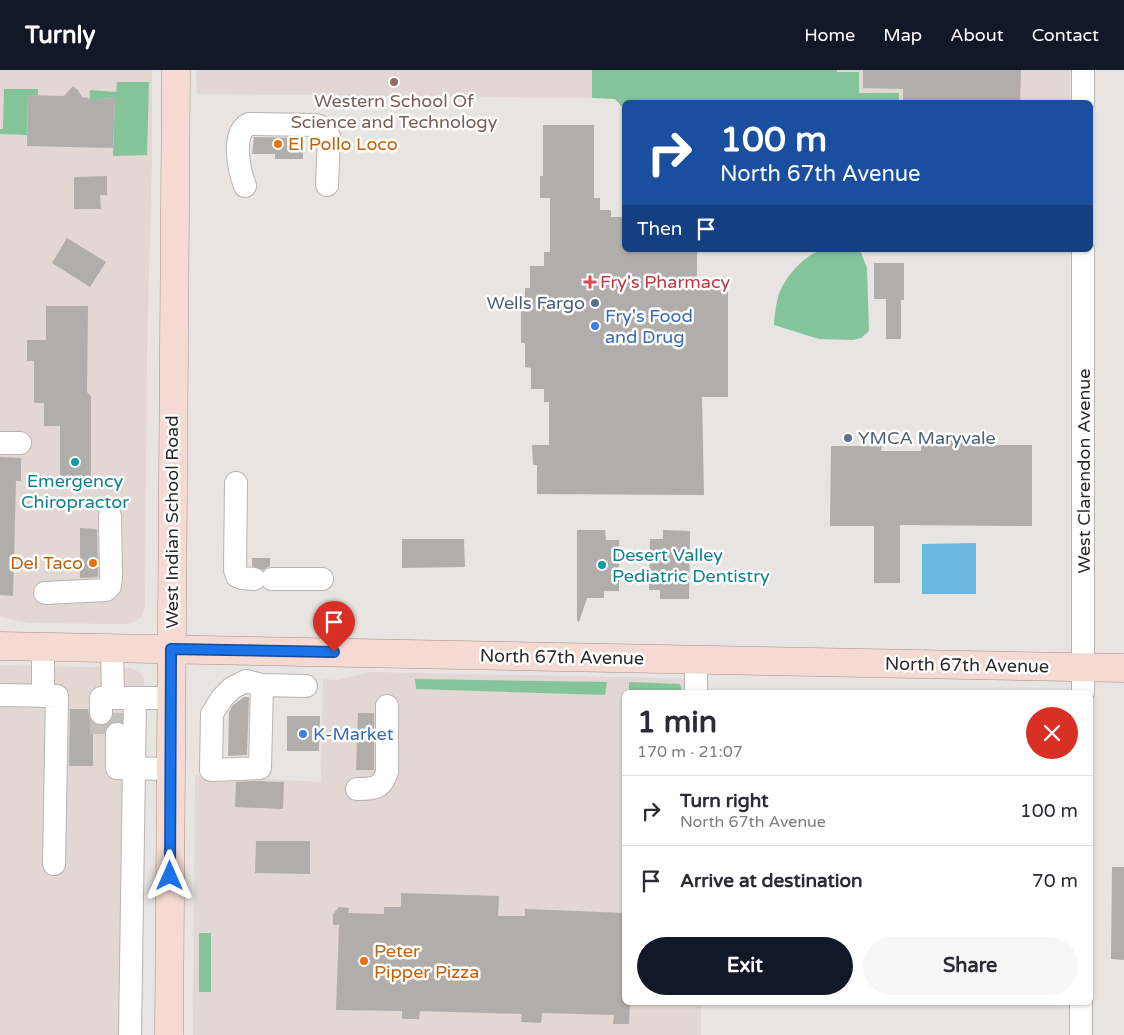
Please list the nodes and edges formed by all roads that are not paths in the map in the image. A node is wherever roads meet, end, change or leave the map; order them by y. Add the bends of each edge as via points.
1 (176, 70) edge
2 (1083, 70) edge
3 (1083, 100) edge
4 (327, 185) dead end
5 (245, 186) dead end
6 (1083, 252) edge
7 (236, 483) dead end
8 (110, 516) dead end
9 (322, 579) dead end
10 (45, 593) dead end
11 (0, 646) edge
12 (43, 646) junction
13 (112, 648) junction
14 (171, 649) junction
15 (696, 660) junction
16 (1124, 668) edge
17 (1083, 680) edge
18 (262, 685) dead end
19 (306, 686) dead end
20 (696, 690) edge
21 (0, 695) edge
22 (43, 696) junction
23 (171, 698) junction
24 (387, 706) dead end
25 (117, 723) junction
26 (171, 769) junction
27 (357, 789) dead end
28 (54, 864) dead end
29 (1081, 1005) edge
30 (130, 1035) edge
31 (169, 1035) edge
32 (1081, 1035) edge

1 - 14 main road, West Indian School Road
2 - 3 street
4 - 5 street via 328,136 324,128 316,125 250,124 240,132 238,141 240,172
6 - 17 street, West Clarendon Avenue
7 - 9 street via 237,576
8 - 10 street via 110,586 106,590
11 - 12 main road, North 67th Avenue
12 - 13 main road, North 67th Avenue
12 - 22 street
13 - 14 main road, North 67th Avenue
13 - 25 street
14 - 15 main road, North 67th Avenue
14 - 23 main road, West Indian School Road
15 - 17 main road, North 67th Avenue
15 - 20 street
16 - 17 main road, North 67th Avenue
18 - 19 street
21 - 22 street
22 - 28 street via 57,696
23 - 25 street
23 - 26 main road, West Indian School Road
24 - 27 street via 387,772 378,787
25 - 26 street
25 - 30 street
26 - 31 main road, West Indian School Road
29 - 32 street

